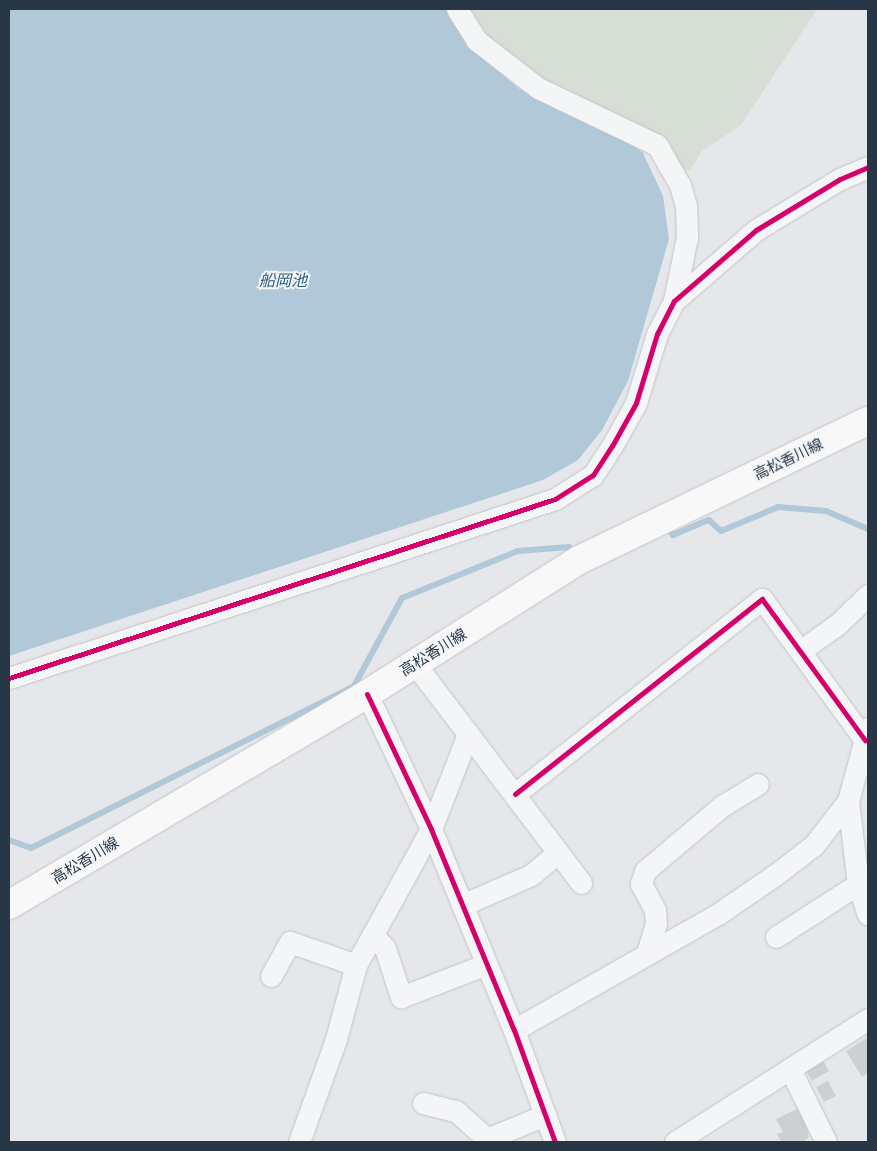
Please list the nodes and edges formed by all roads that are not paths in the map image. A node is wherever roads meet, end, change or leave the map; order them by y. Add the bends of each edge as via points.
1 (457, 9) edge
2 (868, 167) edge
3 (674, 301) junction
4 (868, 421) edge
5 (868, 595) edge
6 (800, 651) junction
7 (415, 664) junction
8 (9, 678) edge
9 (367, 694) junction
10 (468, 734) junction
11 (866, 734) edge
12 (758, 784) dead end
13 (514, 794) junction
14 (848, 801) junction
15 (431, 829) junction
16 (557, 853) junction
17 (581, 883) dead end
18 (858, 884) junction
19 (9, 905) edge
20 (462, 905) junction
21 (868, 914) edge
22 (372, 935) junction
23 (776, 937) dead end
24 (647, 953) junction
25 (356, 964) junction
26 (487, 964) junction
27 (271, 976) dead end
28 (868, 1019) edge
29 (514, 1030) junction
30 (790, 1069) junction
31 (423, 1103) dead end
32 (545, 1115) junction
33 (686, 1140) edge
34 (299, 1142) edge
35 (555, 1142) edge
36 (826, 1142) edge

1 - 3 street via 476,40 538,88 657,145 676,176 686,206 687,237
2 - 3 street via 840,179 756,230
3 - 8 street via 657,334 636,403 612,446 593,474 555,499
4 - 7 main road, 高松香川線 via 579,560
5 - 6 street via 838,624
6 - 11 street
6 - 13 street via 762,598
7 - 9 main road, 高松香川線
7 - 10 street
9 - 15 street
9 - 19 main road, 高松香川線
10 - 13 street
10 - 15 street
11 - 14 street
12 - 24 street via 722,806 645,871 641,884 655,910 656,924
13 - 16 street
14 - 18 street
14 - 24 street via 814,845 775,875 718,914
15 - 20 street
15 - 22 street
16 - 17 street
16 - 20 street via 531,875
18 - 21 street
18 - 23 street
20 - 26 street
22 - 25 street
22 - 26 street via 385,948 401,997
24 - 29 street
25 - 27 street via 290,942
25 - 34 street via 336,1039
26 - 29 street
28 - 30 street
29 - 32 street
30 - 33 street
30 - 36 street
31 - 32 street via 456,1111 487,1138
32 - 35 street

